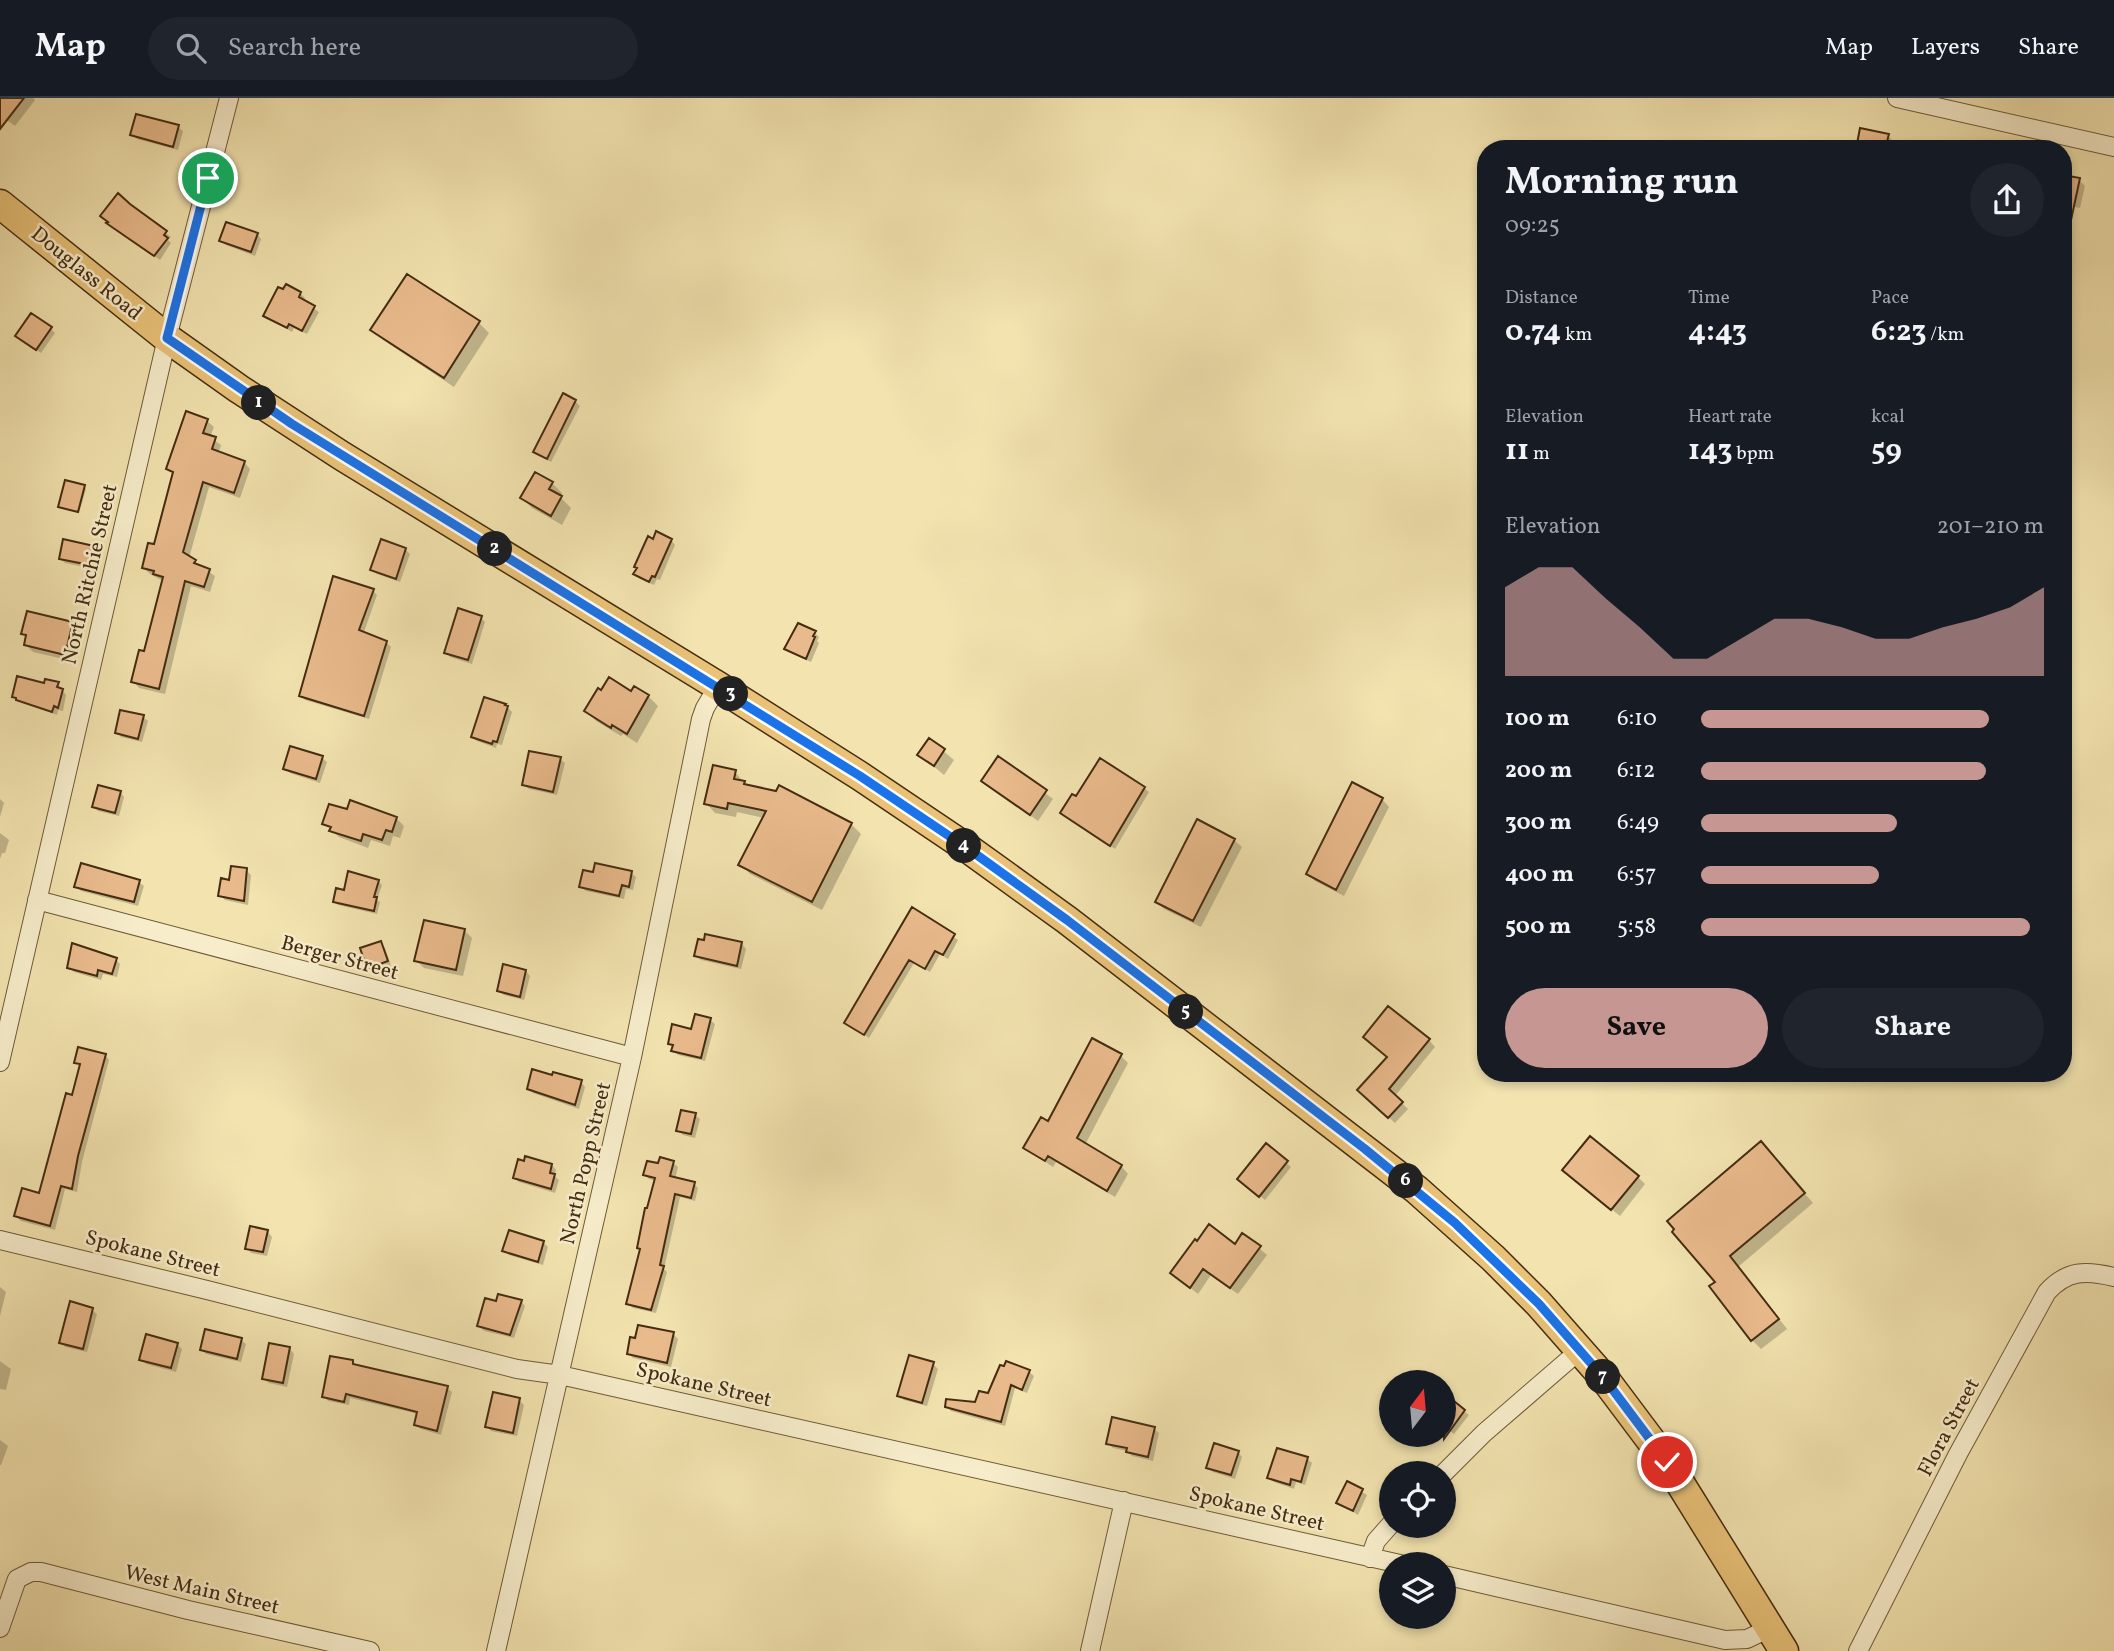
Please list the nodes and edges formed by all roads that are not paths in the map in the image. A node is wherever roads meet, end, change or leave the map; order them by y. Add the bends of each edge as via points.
1 (229, 98) edge
2 (1898, 98) edge
3 (2114, 147) edge
4 (0, 204) edge
5 (167, 338) junction
6 (718, 686) junction
7 (37, 900) junction
8 (632, 1057) junction
9 (0, 1062) edge
10 (0, 1240) edge
11 (2114, 1277) edge
12 (1580, 1350) junction
13 (560, 1375) junction
14 (1456, 1461) edge
15 (1124, 1501) junction
16 (1379, 1537) edge
17 (1370, 1558) junction
18 (1379, 1560) edge
19 (1456, 1578) edge
20 (0, 1628) edge
21 (1777, 1639) edge
22 (370, 1651) edge
23 (496, 1651) edge
24 (1090, 1651) edge
25 (1858, 1651) edge

1 - 5 street, North Ritchie Street
2 - 3 street
4 - 5 main road, Douglass Road
5 - 6 main road, Douglass Road via 292,424
5 - 7 street, North Ritchie Street
6 - 8 street, North Popp Street via 701,719
6 - 12 main road, Douglass Road via 970,850 1365,1149 1493,1258
7 - 8 street, Berger Street
7 - 9 street, North Ritchie Street
8 - 13 street, North Popp Street
10 - 13 street, Spokane Street via 517,1369
11 - 25 street, Flora Street via 2076,1272 2047,1293 1958,1454
12 - 14 street
12 - 21 main road, Douglass Road via 1667,1462
13 - 15 street, Spokane Street
13 - 23 street, North Popp Street
15 - 17 street, Spokane Street
15 - 24 street
16 - 17 street
17 - 18 street, Spokane Street
19 - 21 street via 1725,1640
20 - 22 street, West Main Street via 16,1580 40,1572

